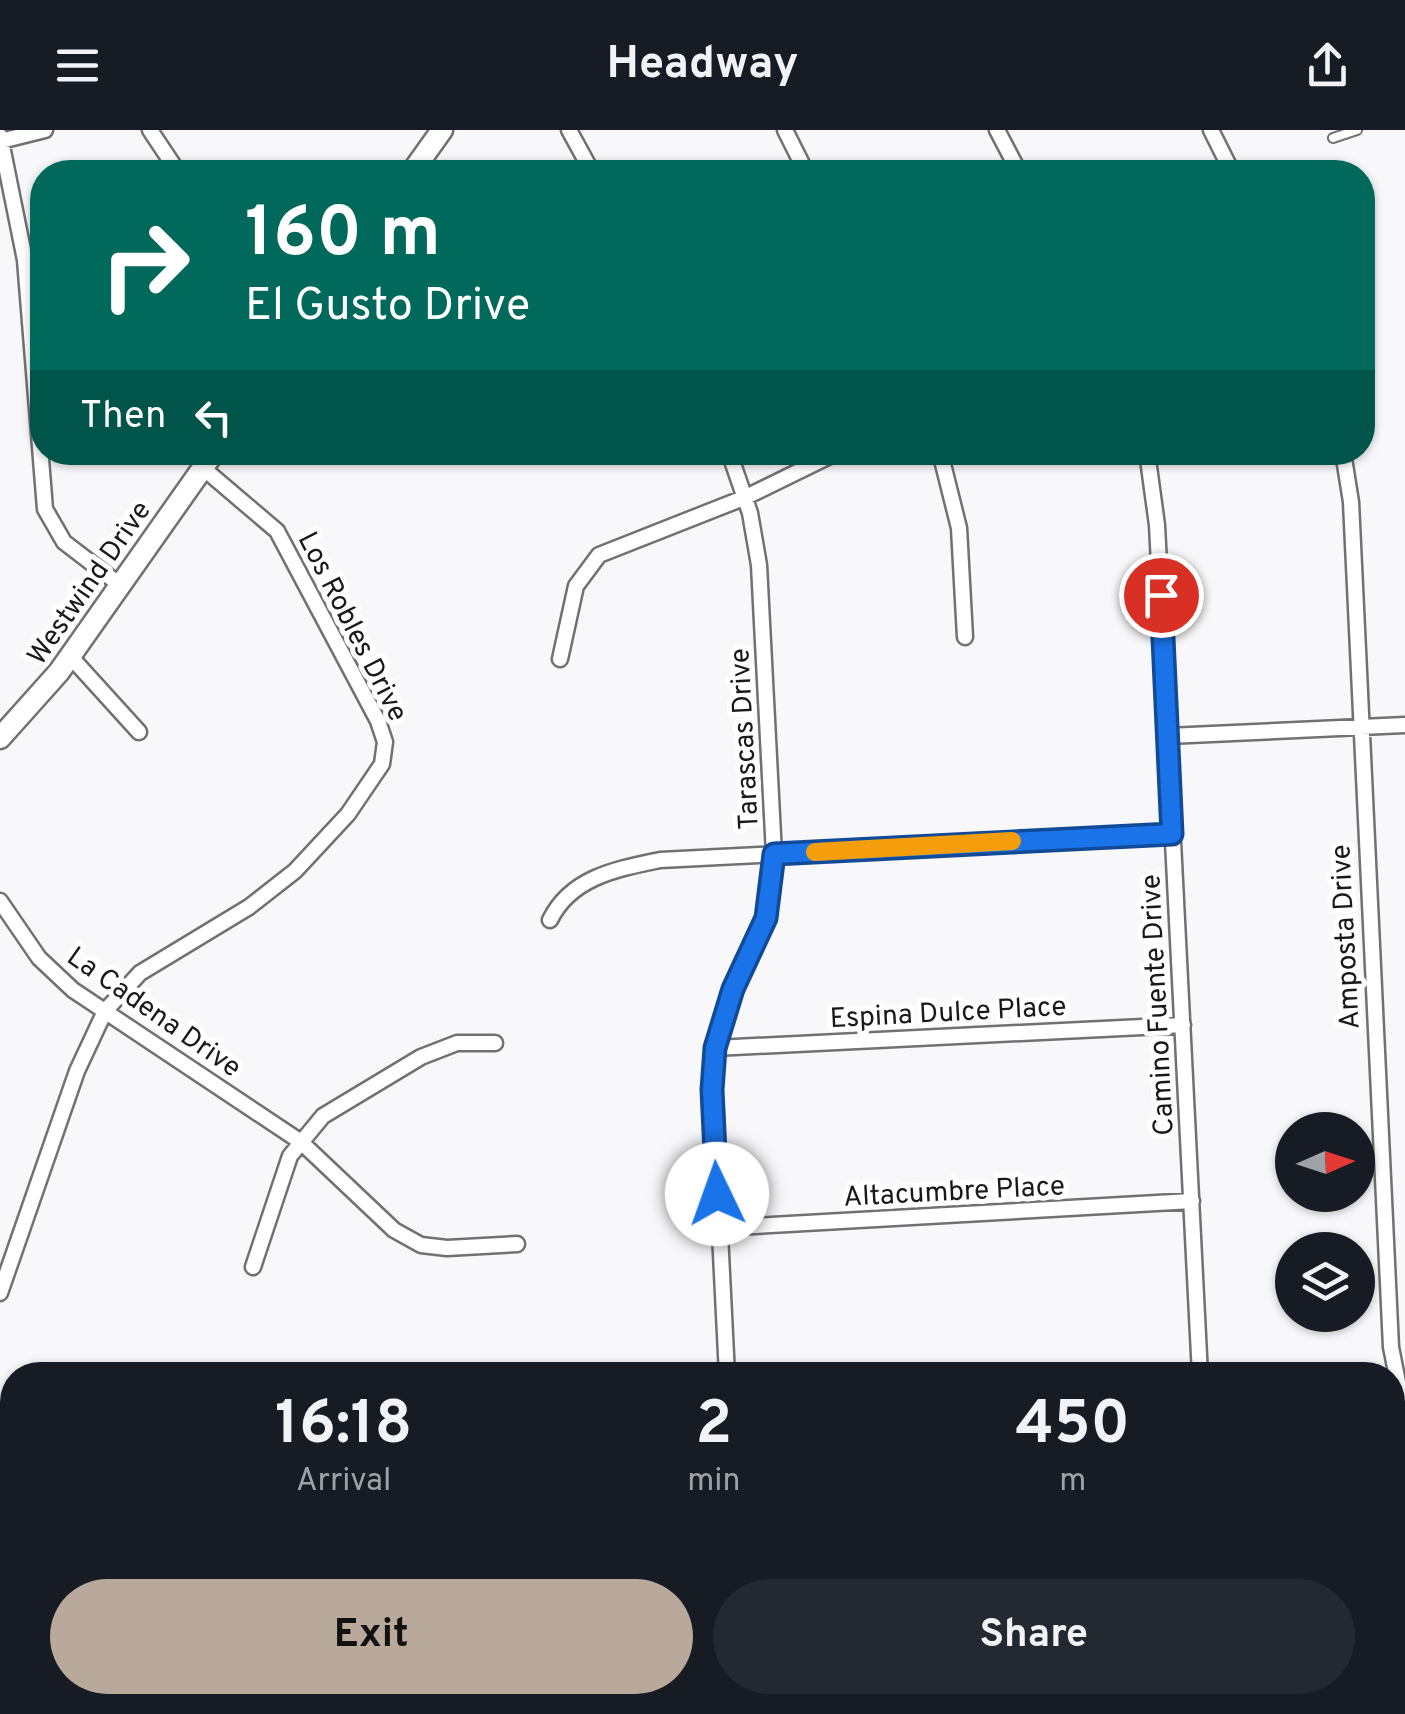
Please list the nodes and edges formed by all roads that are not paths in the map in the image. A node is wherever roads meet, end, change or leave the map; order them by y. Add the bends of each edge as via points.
1 (45, 130) edge
2 (150, 130) edge
3 (442, 130) edge
4 (569, 130) edge
5 (786, 130) edge
6 (997, 130) edge
7 (1211, 130) edge
8 (1358, 130) edge
9 (0, 138) edge
10 (1333, 138) dead end
11 (170, 160) edge
12 (421, 160) edge
13 (585, 160) edge
14 (800, 160) edge
15 (1012, 160) edge
16 (1226, 160) edge
17 (30, 322) edge
18 (41, 465) edge
19 (205, 465) edge
20 (213, 465) edge
21 (734, 465) edge
22 (811, 465) edge
23 (943, 465) edge
24 (1149, 465) edge
25 (1346, 465) edge
26 (746, 497) junction
27 (120, 586) junction
28 (964, 638) dead end
29 (70, 656) junction
30 (560, 659) dead end
31 (1405, 725) edge
32 (1358, 727) junction
33 (139, 732) dead end
34 (1168, 736) junction
35 (0, 738) edge
36 (1172, 834) junction
37 (774, 854) junction
38 (0, 901) edge
39 (550, 920) dead end
40 (106, 1011) junction
41 (1183, 1025) junction
42 (495, 1044) dead end
43 (715, 1048) junction
44 (301, 1142) junction
45 (1192, 1201) junction
46 (719, 1228) junction
47 (518, 1244) dead end
48 (253, 1266) dead end
49 (0, 1293) edge
50 (726, 1362) edge
51 (1199, 1362) edge
52 (1393, 1362) edge

1 - 9 street
2 - 11 street
3 - 12 main road
4 - 13 street
5 - 14 street
6 - 15 street
7 - 16 street
8 - 10 lane
9 - 17 street via 25,260
18 - 27 street via 45,509 64,542
19 - 27 main road, Westwind Drive
20 - 40 street, Los Robles Drive via 286,545 378,721 385,752 371,783 295,871 140,973
21 - 26 street, Tarascas Drive
22 - 26 street
23 - 28 street via 959,528
24 - 34 street, Camino Fuente Drive
25 - 32 street, Amposta Drive
26 - 30 street via 588,564 576,586
26 - 37 street, Tarascas Drive via 759,565
27 - 29 main road, Westwind Drive
29 - 33 street
29 - 35 main road, Westwind Drive
31 - 32 street
32 - 34 street
32 - 52 street, Amposta Drive
34 - 36 street, Camino Fuente Drive
36 - 37 street
36 - 41 street, Camino Fuente Drive
37 - 39 street via 660,860 606,873 570,892
37 - 43 street, Tarascas Drive via 766,918
38 - 40 street, La Cadena Drive via 52,972
40 - 44 street, La Cadena Drive
40 - 49 street, Los Robles Drive via 78,1071
41 - 43 street, Espina Dulce Place
41 - 45 street, Camino Fuente Drive
42 - 44 street via 457,1044 396,1068 323,1116
43 - 46 street, Tarascas Drive
44 - 47 street, La Cadena Drive via 394,1230 421,1245
44 - 48 street via 290,1156
45 - 46 street, Altacumbre Place
45 - 51 street, Camino Fuente Drive
46 - 50 street, Tarascas Drive

